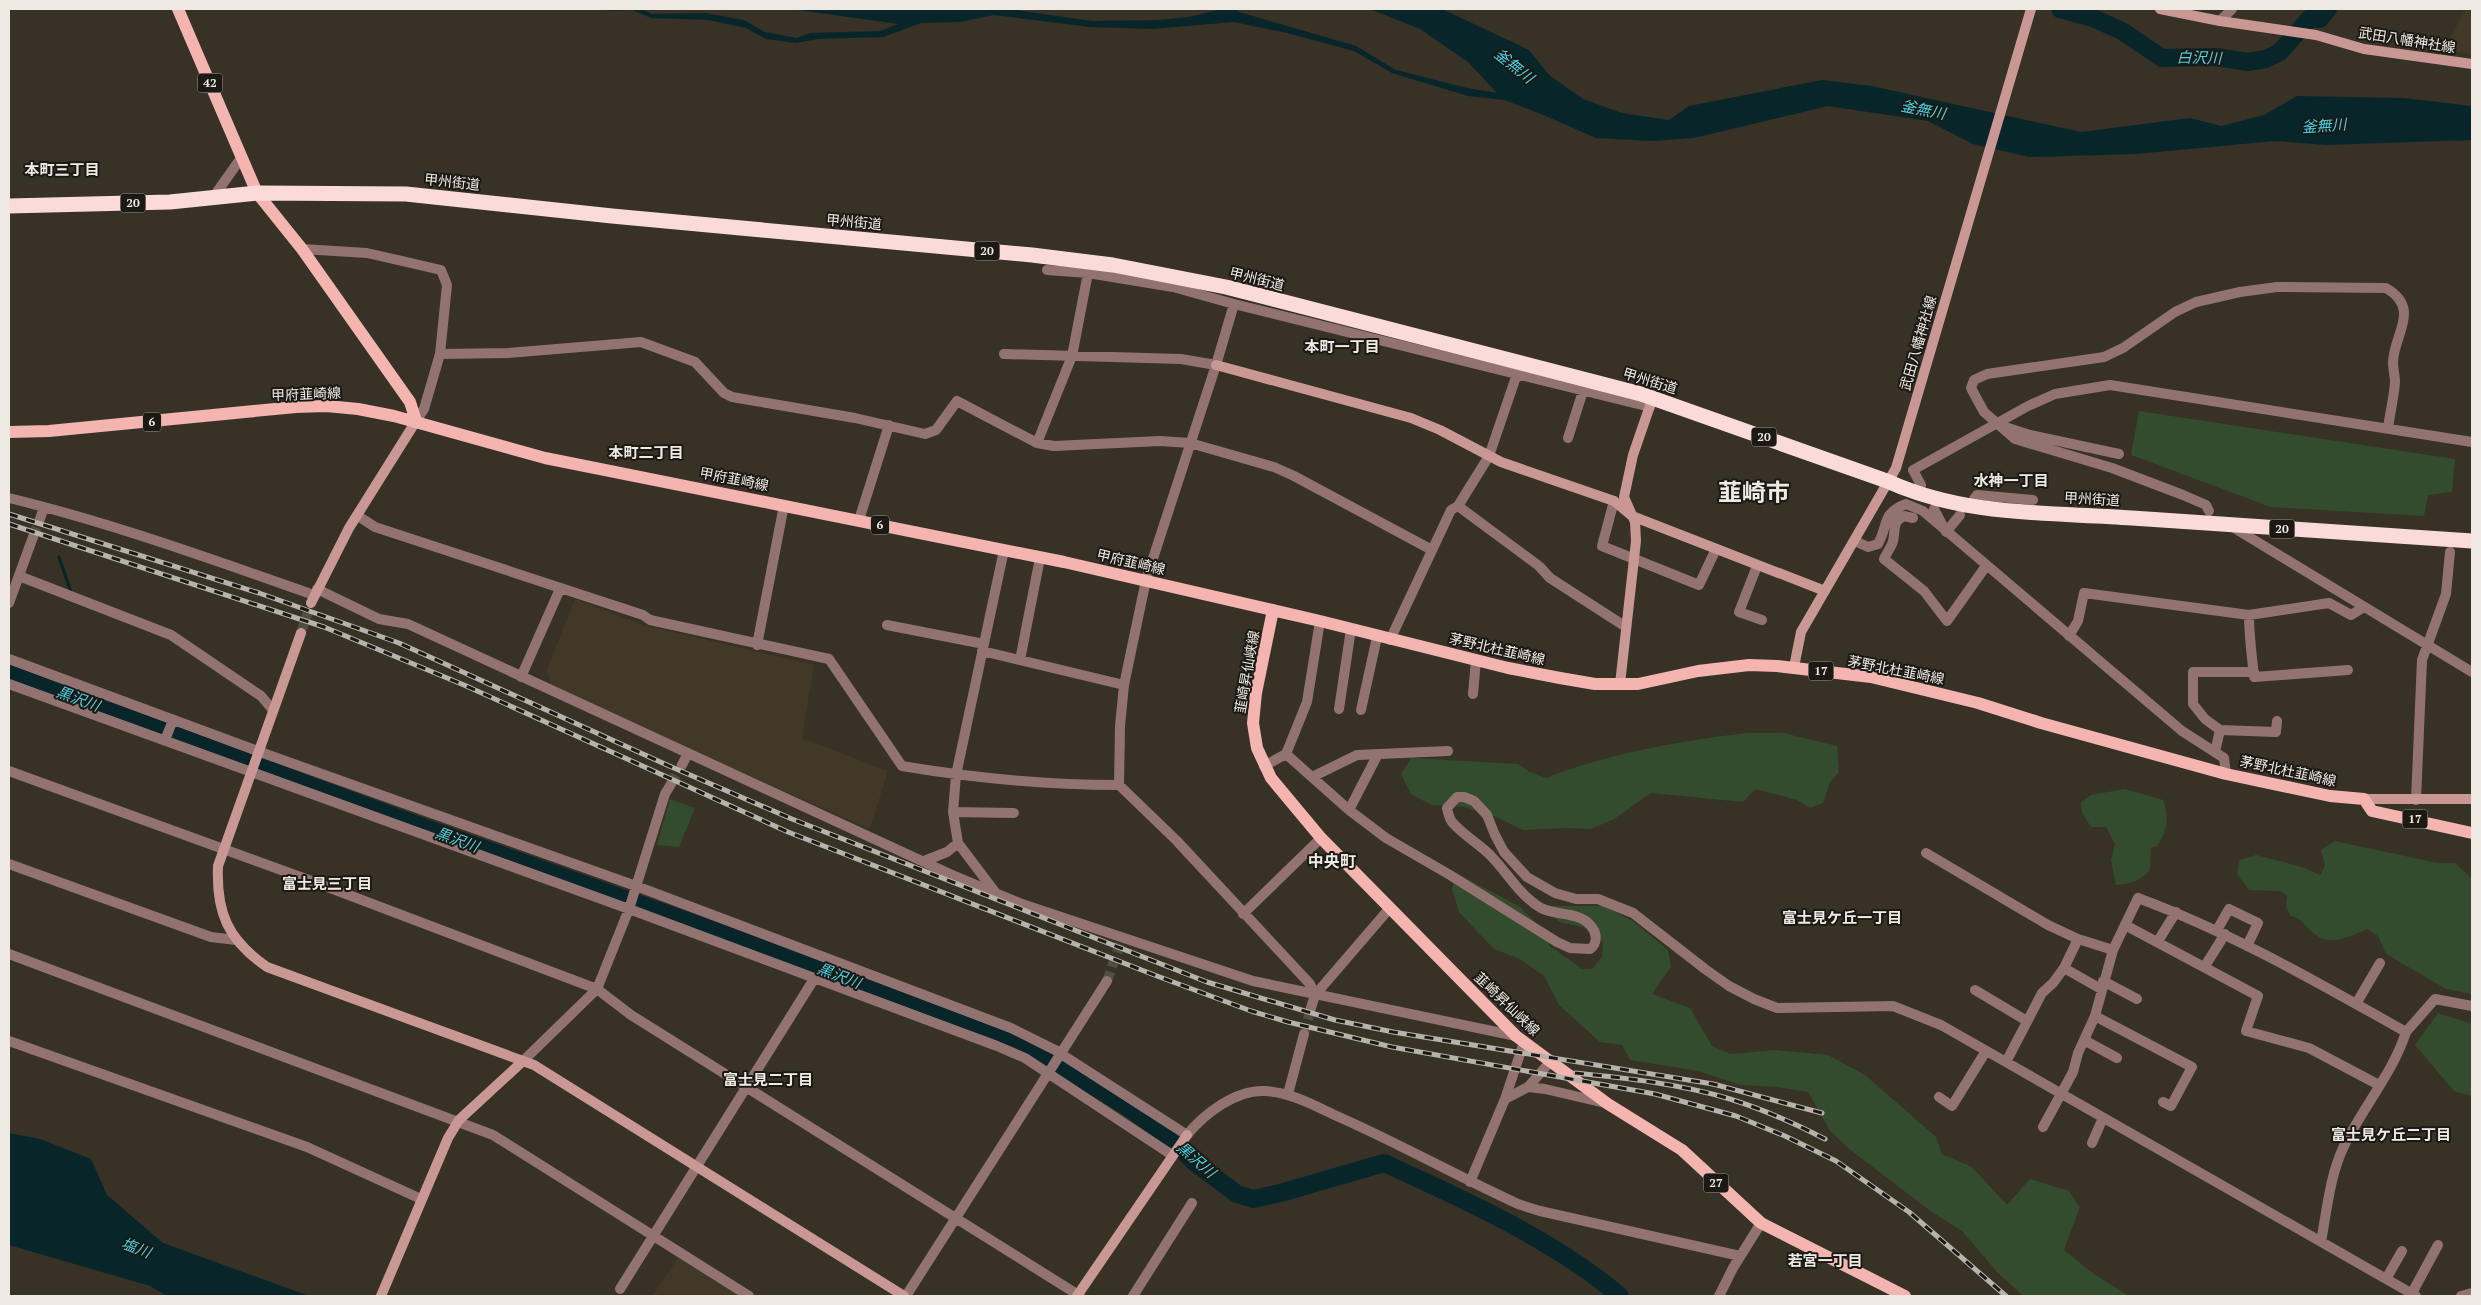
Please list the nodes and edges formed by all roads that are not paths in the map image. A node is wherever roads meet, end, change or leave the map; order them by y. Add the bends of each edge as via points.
1 (178, 9) edge
2 (2031, 9) edge
3 (2160, 9) edge
4 (2232, 9) edge
5 (2220, 21) junction
6 (2472, 64) edge
7 (241, 158) junction
8 (258, 193) junction
9 (212, 199) junction
10 (9, 206) edge
11 (302, 249) junction
12 (1047, 270) dead end
13 (1088, 273) junction
14 (1234, 304) junction
15 (440, 354) junction
16 (1004, 354) dead end
17 (1072, 356) junction
18 (1216, 365) junction
19 (1517, 374) junction
20 (1583, 391) junction
21 (1651, 402) junction
22 (416, 421) junction
23 (1997, 424) junction
24 (890, 425) junction
25 (2388, 428) junction
26 (9, 432) edge
27 (1568, 438) dead end
28 (2472, 442) edge
29 (1037, 443) junction
30 (1190, 443) junction
31 (2119, 454) dead end
32 (1489, 456) junction
33 (1887, 481) junction
34 (1921, 484) dead end
35 (9, 498) edge
36 (1974, 499) dead end
37 (2033, 500) dead end
38 (1614, 501) junction
39 (784, 505) junction
40 (1458, 506) junction
41 (44, 507) junction
42 (1934, 509) dead end
43 (2209, 511) dead end
44 (1960, 515) dead end
45 (358, 516) junction
46 (1632, 516) junction
47 (1913, 518) dead end
48 (40, 519) tunnel mouth
49 (859, 520) junction
50 (2228, 525) junction
51 (1889, 526) junction
52 (1946, 532) junction
53 (33, 537) tunnel mouth
54 (1854, 541) junction
55 (2472, 541) edge
56 (1716, 548) junction
57 (1004, 550) junction
58 (1432, 550) junction
59 (2450, 552) dead end
60 (1040, 558) junction
61 (1636, 559) junction
62 (1757, 566) junction
63 (1986, 566) junction
64 (9, 570) edge
65 (19, 575) junction
66 (1146, 580) junction
67 (560, 589) junction
68 (1825, 591) junction
69 (314, 596) junction
70 (9, 603) edge
71 (2364, 607) junction
72 (1273, 610) junction
73 (2249, 615) junction
74 (1762, 620) dead end
75 (1320, 621) junction
76 (887, 625) dead end
77 (1626, 627) junction
78 (1351, 629) junction
79 (302, 633) tunnel mouth
80 (2069, 636) junction
81 (1377, 637) junction
82 (1390, 640) junction
83 (757, 645) junction
84 (2428, 646) junction
85 (983, 648) junction
86 (9, 659) edge
87 (1020, 660) junction
88 (1476, 660) junction
89 (1794, 668) junction
90 (2348, 670) dead end
91 (2254, 672) junction
92 (2472, 672) edge
93 (521, 677) junction
94 (9, 684) edge
95 (1124, 684) junction
96 (1620, 684) junction
97 (1473, 694) dead end
98 (1338, 709) dead end
99 (273, 710) junction
100 (1361, 710) dead end
101 (172, 720) junction
102 (2277, 722) dead end
103 (2220, 730) junction
104 (165, 740) junction
105 (1448, 751) dead end
106 (258, 752) junction
107 (2216, 752) junction
108 (688, 753) junction
109 (1286, 754) junction
110 (1378, 754) junction
111 (682, 765) tunnel mouth
112 (1264, 766) junction
113 (9, 771) edge
114 (251, 772) junction
115 (2226, 774) junction
116 (956, 775) junction
117 (1312, 777) junction
118 (671, 784) tunnel mouth
119 (1119, 785) junction
120 (2364, 799) junction
121 (2472, 799) edge
122 (2416, 800) junction
123 (1349, 810) junction
124 (953, 812) junction
125 (1014, 813) dead end
126 (2472, 833) edge
127 (1321, 838) junction
128 (958, 843) junction
129 (224, 849) junction
130 (1926, 853) dead end
131 (924, 861) junction
132 (9, 864) edge
133 (636, 886) junction
134 (996, 893) junction
135 (629, 908) junction
136 (1389, 908) junction
137 (2176, 912) junction
138 (1244, 914) junction
139 (2125, 925) junction
140 (2221, 932) junction
141 (2078, 939) junction
142 (236, 940) junction
143 (2158, 941) junction
144 (2247, 946) junction
145 (2113, 950) junction
146 (9, 954) edge
147 (2380, 963) dead end
148 (2205, 966) junction
149 (2064, 968) junction
150 (814, 979) junction
151 (1107, 981) tunnel mouth
152 (2102, 985) junction
153 (597, 989) junction
154 (1975, 990) dead end
155 (1315, 995) junction
156 (2137, 998) dead end
157 (2356, 1004) junction
158 (2472, 1006) edge
159 (1311, 1008) tunnel mouth
160 (2095, 1016) junction
161 (2027, 1020) junction
162 (2406, 1032) junction
163 (1304, 1034) tunnel mouth
164 (1520, 1039) junction
165 (2084, 1040) junction
166 (9, 1041) edge
167 (1986, 1051) junction
168 (1061, 1053) junction
169 (2117, 1058) dead end
170 (523, 1061) junction
171 (1550, 1062) junction
172 (2006, 1062) junction
173 (1048, 1074) junction
174 (2379, 1086) junction
175 (1528, 1087) junction
176 (746, 1088) junction
177 (1288, 1094) junction
178 (2063, 1094) junction
179 (1939, 1097) dead end
180 (1505, 1099) junction
181 (2163, 1102) dead end
182 (1608, 1104) junction
183 (2103, 1118) junction
184 (459, 1120) junction
185 (2043, 1127) dead end
186 (1187, 1135) junction
187 (2092, 1143) dead end
188 (1172, 1156) junction
189 (697, 1166) junction
190 (1470, 1182) junction
191 (420, 1203) junction
192 (1192, 1203) dead end
193 (955, 1219) junction
194 (1761, 1223) junction
195 (653, 1236) junction
196 (2321, 1242) junction
197 (2438, 1245) dead end
198 (2402, 1251) dead end
199 (1740, 1256) junction
200 (2386, 1279) junction
201 (620, 1289) dead end
202 (2472, 1293) edge
203 (2414, 1295) edge
204 (381, 1296) edge
205 (749, 1296) edge
206 (905, 1296) edge
207 (1078, 1296) edge
208 (1133, 1296) edge
209 (1719, 1296) edge
210 (1906, 1296) edge
211 (2461, 1296) edge

1 - 7 main road, 42
2 - 33 street, 武田八幡神社線 via 1896,468
3 - 5 street, 武田八幡神社線
4 - 5 street
5 - 6 street, 武田八幡神社線 via 2316,35 2364,49
7 - 8 main road, 42
7 - 9 street
8 - 9 highway, 甲州街道 / 20
8 - 11 main road
8 - 21 highway, 甲州街道 / 20 via 406,194 1113,265 1226,287
9 - 10 highway, 甲州街道 / 20
11 - 15 street via 367,253 441,270 448,285
11 - 22 main road via 410,402
12 - 13 street
13 - 14 street via 1173,287
13 - 17 street
14 - 18 street
14 - 19 street
15 - 22 street via 424,410
15 - 24 street via 508,353 641,342 695,362 724,393 732,397
16 - 17 street
17 - 18 street via 1181,359
17 - 29 street
18 - 30 street
18 - 32 street via 1411,418
19 - 20 street
19 - 32 street
20 - 21 street
20 - 27 street
21 - 33 highway, 甲州街道 / 20
21 - 46 street via 1633,455 1624,497
22 - 26 main road, 甲府韮崎線 / 6 via 326,406
22 - 39 main road, 甲府韮崎線 / 6 via 545,458
22 - 45 street
23 - 25 street via 2055,394 2110,385
23 - 25 street via 1984,412 1971,388 1974,380 1987,374 2104,357 2123,348 2174,312 2196,302 2277,286 2331,286 2386,288 2398,295 2403,304 2402,331 2392,362 2395,380
23 - 31 street via 2030,435
23 - 34 street via 1914,470
23 - 43 street via 2015,439 2130,475 2206,505
24 - 29 street via 925,434 936,430 957,401
24 - 49 street
25 - 28 street
29 - 30 street via 1054,446 1160,441
30 - 58 street via 1274,467
30 - 66 street
32 - 38 street
32 - 40 street
33 - 50 highway, 甲州街道 / 20 via 1910,492 1989,510
33 - 54 street, 武田八幡神社線
35 - 41 street
36 - 37 street via 1977,495
38 - 46 street
38 - 61 street via 1602,546
39 - 49 main road, 甲府韮崎線 / 6
39 - 83 street
40 - 58 street via 1451,510
40 - 77 street via 1539,566 1550,578
41 - 48 street
41 - 69 street via 228,565
42 - 52 street
44 - 52 street
45 - 67 street via 374,526
45 - 69 street
46 - 56 street
46 - 61 street
47 - 51 street via 1904,516
49 - 57 main road, 甲府韮崎線 / 6
50 - 55 highway, 甲州街道 / 20
50 - 71 street
51 - 52 street via 1886,518 1894,509 1906,504 1923,511
51 - 54 street via 1878,544 1868,547
51 - 63 street via 1892,544 1884,559 1924,591 1947,621
52 - 63 street
53 - 65 street
54 - 68 street, 武田八幡神社線
56 - 61 street via 1699,585
56 - 62 street
57 - 60 main road, 甲府韮崎線 / 6
57 - 85 street
58 - 82 street
59 - 84 street via 2446,594
60 - 66 main road, 甲府韮崎線 / 6
60 - 87 street
61 - 77 street
62 - 68 street
62 - 74 street via 1739,612
63 - 80 street
64 - 65 street
65 - 70 street
65 - 99 street via 171,635 261,696
66 - 72 main road, 甲府韮崎線 / 6
66 - 95 street
67 - 83 street via 650,620
67 - 93 street
68 - 89 street, 武田八幡神社線 via 1801,632
69 - 93 street via 379,619 408,624
71 - 73 street via 2351,615 2329,603
71 - 84 street
72 - 75 main road, 茅野北杜韮崎線 / 17
72 - 112 main road, 韮崎昇仙峡線 / 27 via 1253,723
73 - 80 street via 2084,593 2078,621
73 - 91 street via 2249,644
75 - 78 main road, 茅野北杜韮崎線 / 17
75 - 109 street via 1306,702
76 - 85 street
77 - 96 street
78 - 81 main road, 茅野北杜韮崎線 / 17
78 - 98 street
79 - 99 street
80 - 107 street via 2182,731
81 - 82 main road, 茅野北杜韮崎線 / 17
81 - 100 street
82 - 88 main road, 茅野北杜韮崎線 / 17
83 - 116 street via 829,659 902,766
84 - 92 street
84 - 122 street via 2422,660
85 - 87 street
85 - 116 street
86 - 101 street
87 - 95 street
88 - 96 main road, 茅野北杜韮崎線 / 17 via 1582,683
88 - 97 street
89 - 96 main road, 茅野北杜韮崎線 / 17 via 1748,665 1698,671 1650,683
89 - 115 main road, 茅野北杜韮崎線 / 17 via 1930,690
90 - 91 street via 2254,678
91 - 103 street via 2193,672 2193,704
93 - 108 street
94 - 104 street
95 - 119 street
99 - 106 street
101 - 104 street
101 - 106 street
102 - 103 street via 2276,732
103 - 107 street
104 - 114 street
105 - 110 street
106 - 114 street
106 - 133 street
107 - 115 street via 2224,758
108 - 111 street
108 - 131 street
109 - 112 street
109 - 117 street
110 - 117 street via 1357,755
110 - 123 street
112 - 127 main road, 韮崎昇仙峡線 / 27 via 1280,791
113 - 129 street
114 - 129 street
114 - 135 street
115 - 120 main road, 茅野北杜韮崎線 / 17 via 2330,796
116 - 119 street via 1057,785
116 - 124 street
117 - 123 street
118 - 133 street
119 - 138 street via 1176,840
120 - 122 street
120 - 126 main road, 17 via 2372,811
121 - 122 street
123 - 167 street via 1386,838 1557,942 1587,951 1593,946 1596,936 1588,923 1570,914 1549,912 1538,906 1491,856 1450,820 1447,808 1457,797 1464,796 1474,801 1487,815 1498,842 1527,877 1555,893 1576,899 1598,899 1633,913 1705,969 1754,999 1777,1008 1893,1006 1941,1025
124 - 125 street
124 - 128 street
127 - 136 main road, 韮崎昇仙峡線 / 27
127 - 138 street
128 - 131 street
128 - 134 street
129 - 142 street via 218,866 220,904
129 - 153 street
130 - 141 street via 2048,925
131 - 134 street
132 - 142 street via 211,937
133 - 135 street
133 - 168 street via 1011,1028
134 - 155 street via 1121,941 1253,981
135 - 150 street
135 - 153 street
136 - 155 street
136 - 164 main road, 韮崎昇仙峡線 / 27
137 - 139 street via 2138,898
137 - 140 street
137 - 143 street
138 - 155 street via 1310,984
139 - 143 street
139 - 145 street
140 - 144 street
140 - 144 street via 2229,909 2258,923
140 - 148 street
141 - 145 street
141 - 149 street
142 - 170 street via 250,956 267,967
143 - 148 street
144 - 157 street
145 - 152 street
146 - 184 street
147 - 157 street
148 - 174 street via 2258,996 2246,1031 2309,1048
149 - 152 street
149 - 161 street via 2042,993
150 - 173 street via 997,1046 1025,1058
150 - 176 street
151 - 168 street
152 - 156 street
152 - 160 street
153 - 170 street
153 - 176 street via 630,1015
154 - 161 street
155 - 159 street
155 - 164 street
157 - 162 street
158 - 162 street via 2435,999
160 - 165 street
160 - 181 street via 2192,1067 2171,1106
161 - 172 street
162 - 174 street
163 - 177 street
164 - 171 main road, 韮崎昇仙峡線 / 27
164 - 180 street
165 - 169 street
165 - 178 street
166 - 191 street via 306,1147
167 - 172 street
167 - 179 street via 1952,1106
168 - 173 street
168 - 186 street
170 - 184 street
170 - 189 street
171 - 175 street
171 - 182 main road, 韮崎昇仙峡線 / 27
172 - 178 street
173 - 188 street
173 - 193 street
174 - 196 street via 2334,1169
175 - 180 street
175 - 182 street
176 - 189 street
176 - 193 street
177 - 186 street via 1263,1090 1239,1097 1216,1107
177 - 190 street
178 - 183 street
178 - 185 street
180 - 190 street
182 - 194 main road, 韮崎昇仙峡線 / 27 via 1682,1150
183 - 187 street
183 - 196 street
184 - 191 street
184 - 195 street via 493,1135
186 - 188 street
188 - 207 street
189 - 195 street
189 - 206 street
190 - 199 street via 1540,1211
191 - 204 street
192 - 208 street
193 - 206 street
193 - 207 street
194 - 199 street
194 - 210 main road, 韮崎昇仙峡線 / 27
195 - 201 street
195 - 205 street
196 - 200 street
197 - 203 street
198 - 200 street
199 - 209 street
200 - 203 street
202 - 211 street

